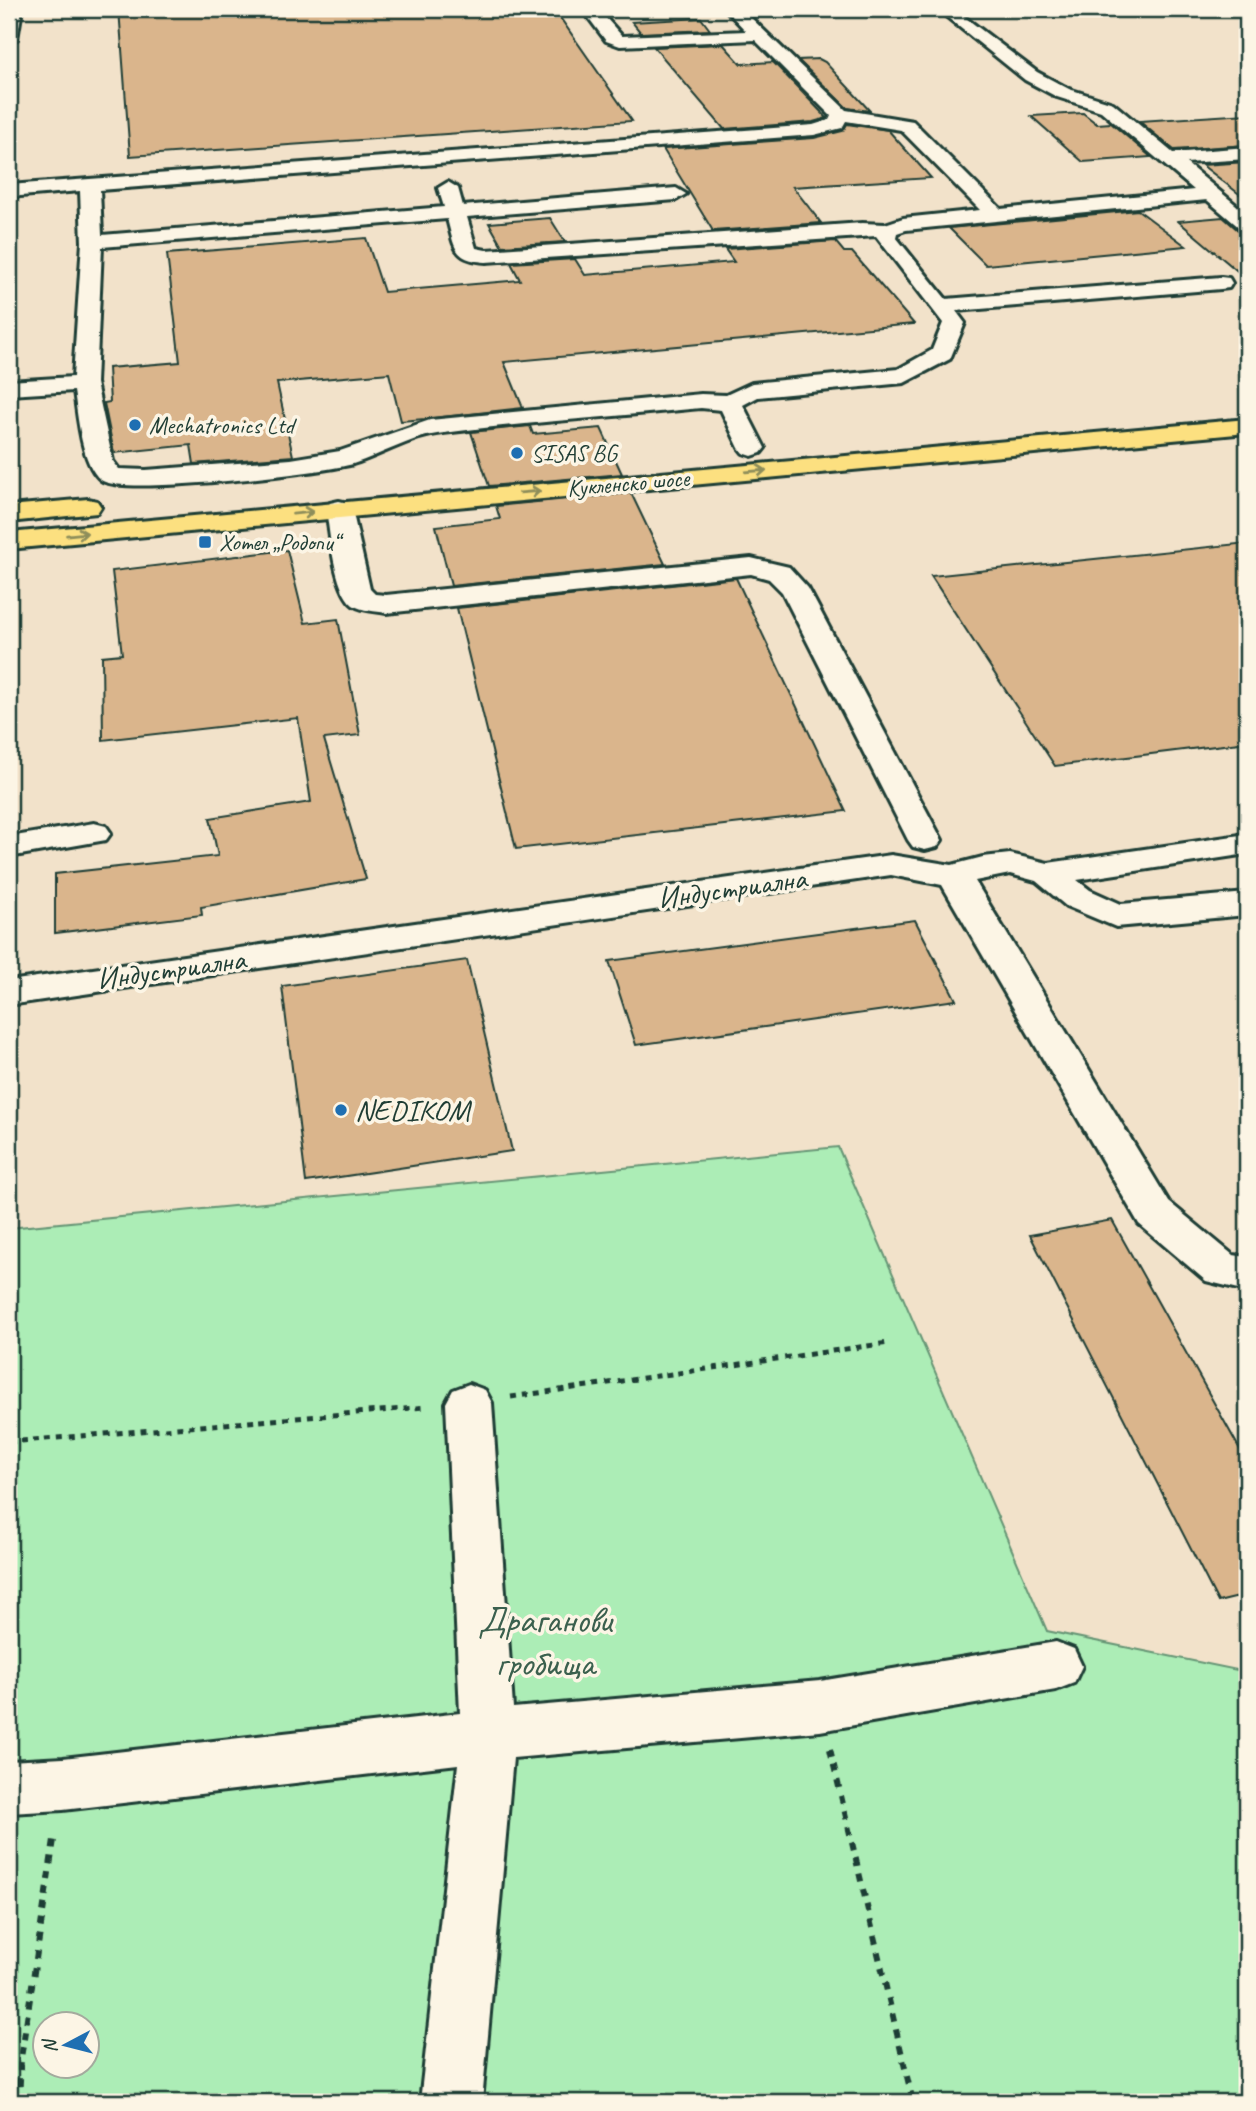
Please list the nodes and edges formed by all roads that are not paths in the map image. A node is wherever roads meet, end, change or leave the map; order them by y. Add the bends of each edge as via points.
1 (14, 9) edge
2 (590, 9) edge
3 (733, 9) edge
4 (945, 9) edge
5 (759, 35) junction
6 (9, 39) edge
7 (841, 116) junction
8 (645, 143) junction
9 (1247, 153) edge
10 (438, 159) junction
11 (1169, 159) junction
12 (90, 185) junction
13 (9, 191) edge
14 (1212, 194) junction
15 (683, 205) junction
16 (455, 210) junction
17 (996, 215) junction
18 (1247, 223) edge
19 (887, 230) junction
20 (704, 240) junction
21 (92, 242) junction
22 (1222, 283) dead end
23 (940, 306) junction
24 (83, 383) junction
25 (9, 388) edge
26 (730, 403) junction
27 (1247, 403) edge
28 (1247, 426) edge
29 (752, 448) junction
30 (724, 450) dead end
31 (332, 497) junction
32 (146, 502) dead end
33 (119, 504) dead end
34 (9, 514) edge
35 (9, 541) edge
36 (94, 833) dead end
37 (925, 840) dead end
38 (1247, 844) edge
39 (9, 847) edge
40 (1048, 874) junction
41 (953, 876) junction
42 (1247, 904) edge
43 (9, 992) edge
44 (1247, 1275) edge
45 (469, 1403) dead end
46 (1056, 1666) dead end
47 (488, 1735) junction
48 (9, 1787) edge
49 (451, 2102) edge

1 - 6 street
2 - 5 street via 612,38 620,41
3 - 5 street
4 - 11 street via 1031,76 1063,93 1107,107
5 - 7 street
7 - 8 street via 836,124 814,130
7 - 17 street via 907,125
8 - 10 street
8 - 15 street
9 - 11 street
10 - 12 street
10 - 16 street
11 - 14 street
12 - 13 street
12 - 21 street
14 - 17 street
14 - 18 street
15 - 16 street
15 - 20 street
16 - 20 street via 467,251 474,255
16 - 21 street
17 - 19 street via 903,224
19 - 20 street
19 - 23 street via 886,238
21 - 24 street
22 - 23 street
23 - 26 street via 954,323 942,354 904,376 752,390
24 - 25 street
24 - 26 street via 100,462 111,476 134,477 305,465 345,458 430,427 701,401
26 - 29 street
27 - 29 main road, Кукленско шосе
31 -> 28 main road, Кукленско шосе
29 - 30 main road, Кукленско шосе
31 - 32 main road, Кукленско шосе
35 -> 31 main road, Кукленско шосе
31 - 37 street via 356,592 366,601 386,604 751,566 779,573 794,588
33 - 34 main road
36 - 39 street
38 - 40 street
40 - 41 street via 1010,864
40 - 42 street via 1078,898 1116,916
41 - 43 street, Индустриална via 891,865
41 - 44 street via 1154,1213 1221,1269
45 - 47 street
46 - 47 street via 820,1706
47 - 48 street
47 - 49 street

